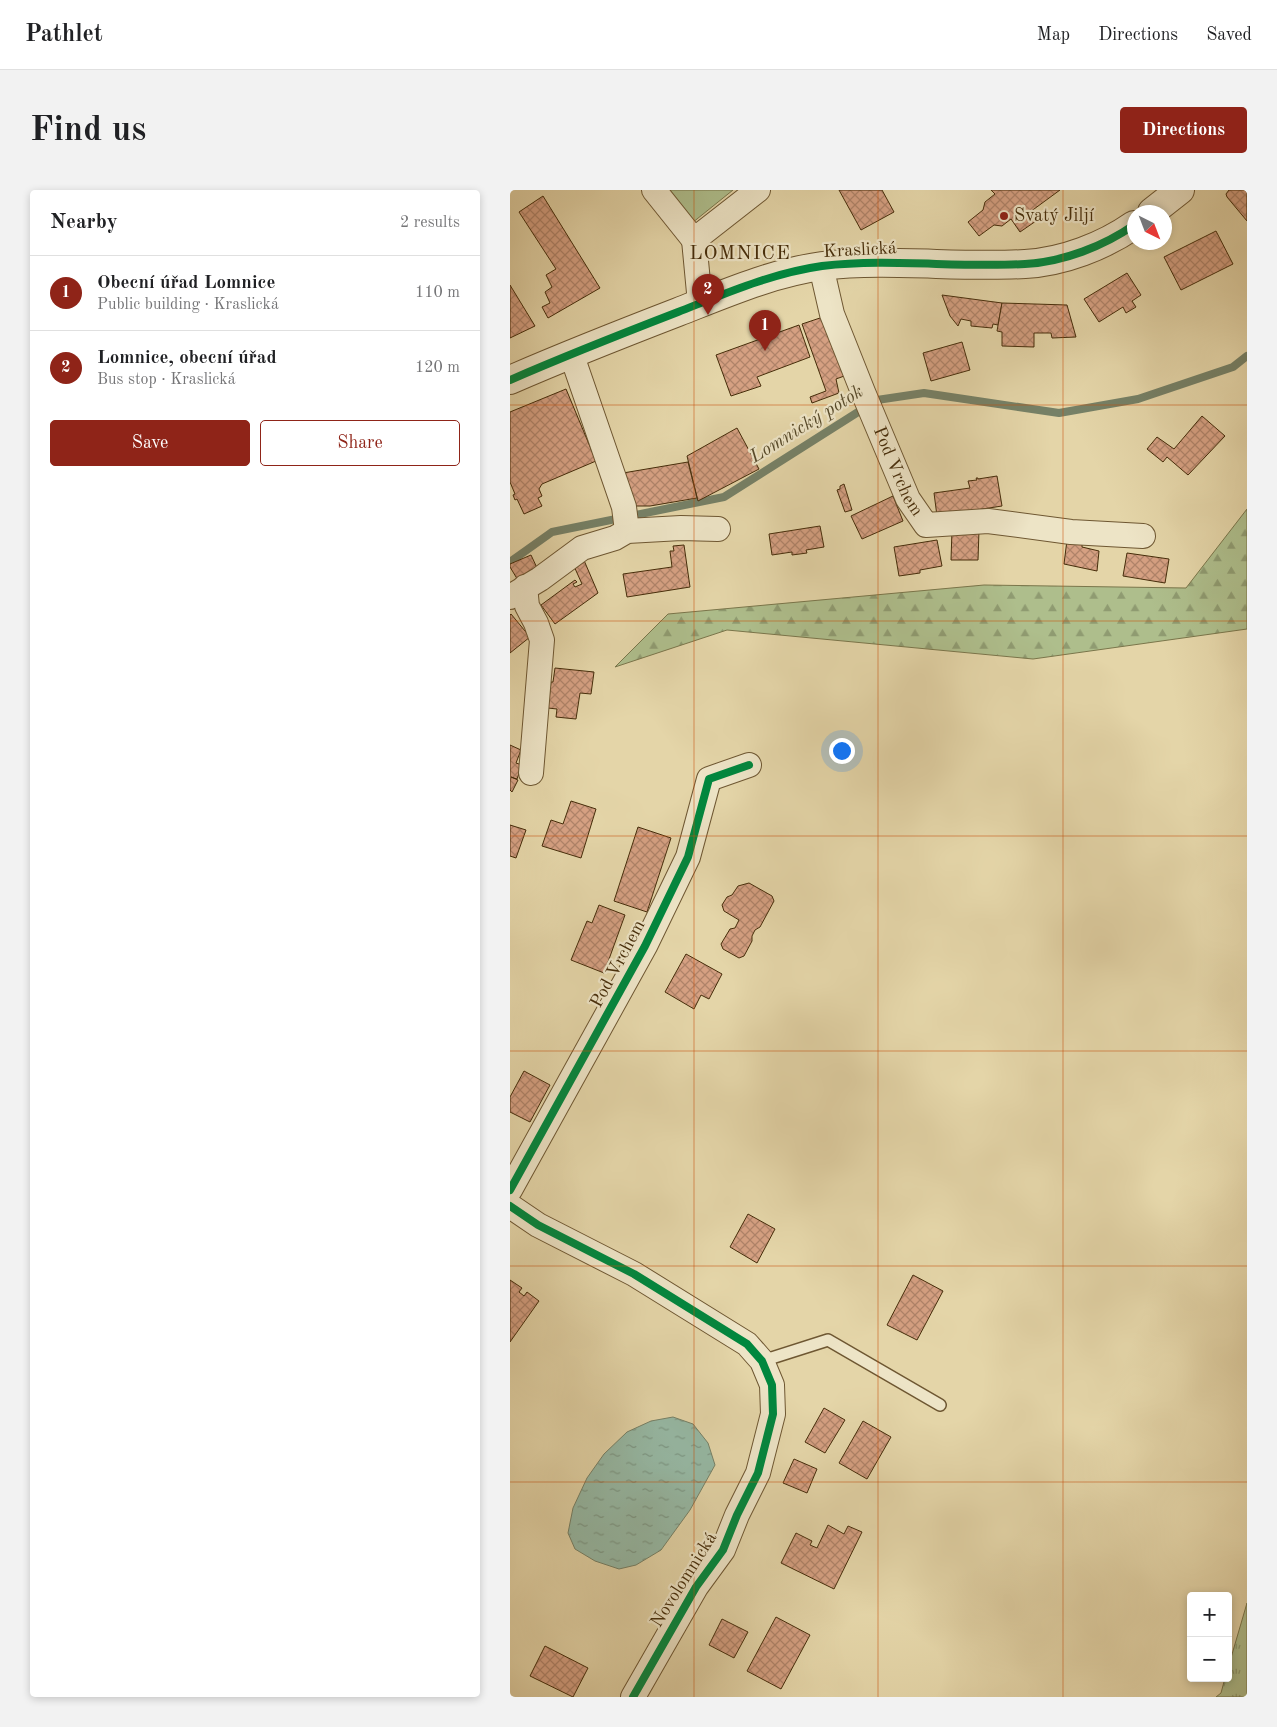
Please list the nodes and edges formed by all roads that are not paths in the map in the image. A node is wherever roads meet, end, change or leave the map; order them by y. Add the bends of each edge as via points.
1 (654, 190) edge
2 (758, 190) edge
3 (1180, 190) edge
4 (1161, 205) edge
5 (1127, 229) edge
6 (694, 240) junction
7 (821, 266) junction
8 (700, 303) junction
9 (571, 353) junction
10 (510, 380) edge
11 (718, 529) dead end
12 (627, 531) junction
13 (1143, 536) dead end
14 (518, 592) edge
15 (749, 765) dead end
16 (531, 773) dead end
17 (510, 1190) edge
18 (510, 1206) edge
19 (762, 1361) junction
20 (940, 1405) dead end
21 (633, 1697) edge

1 - 6 street
2 - 6 street
3 - 4 street
5 - 7 street, Kraslická via 1098,246 1061,258 1027,264
6 - 8 street
7 - 8 street, Kraslická via 771,277
7 - 13 street, Pod Vrchem via 832,314 863,392 908,499 926,525 988,521 1071,532
8 - 9 street, Kraslická
9 - 10 street, Kraslická
9 - 12 street via 624,507
11 - 12 street
12 - 14 street via 582,548
14 - 16 street via 542,640
15 - 17 street, Pod Vrchem via 709,779 688,857 645,946
18 - 19 street via 538,1225 634,1274 747,1344
19 - 20 lane via 828,1340
19 - 21 street, Novolomnická via 772,1384 773,1414 758,1473 723,1550 696,1588

